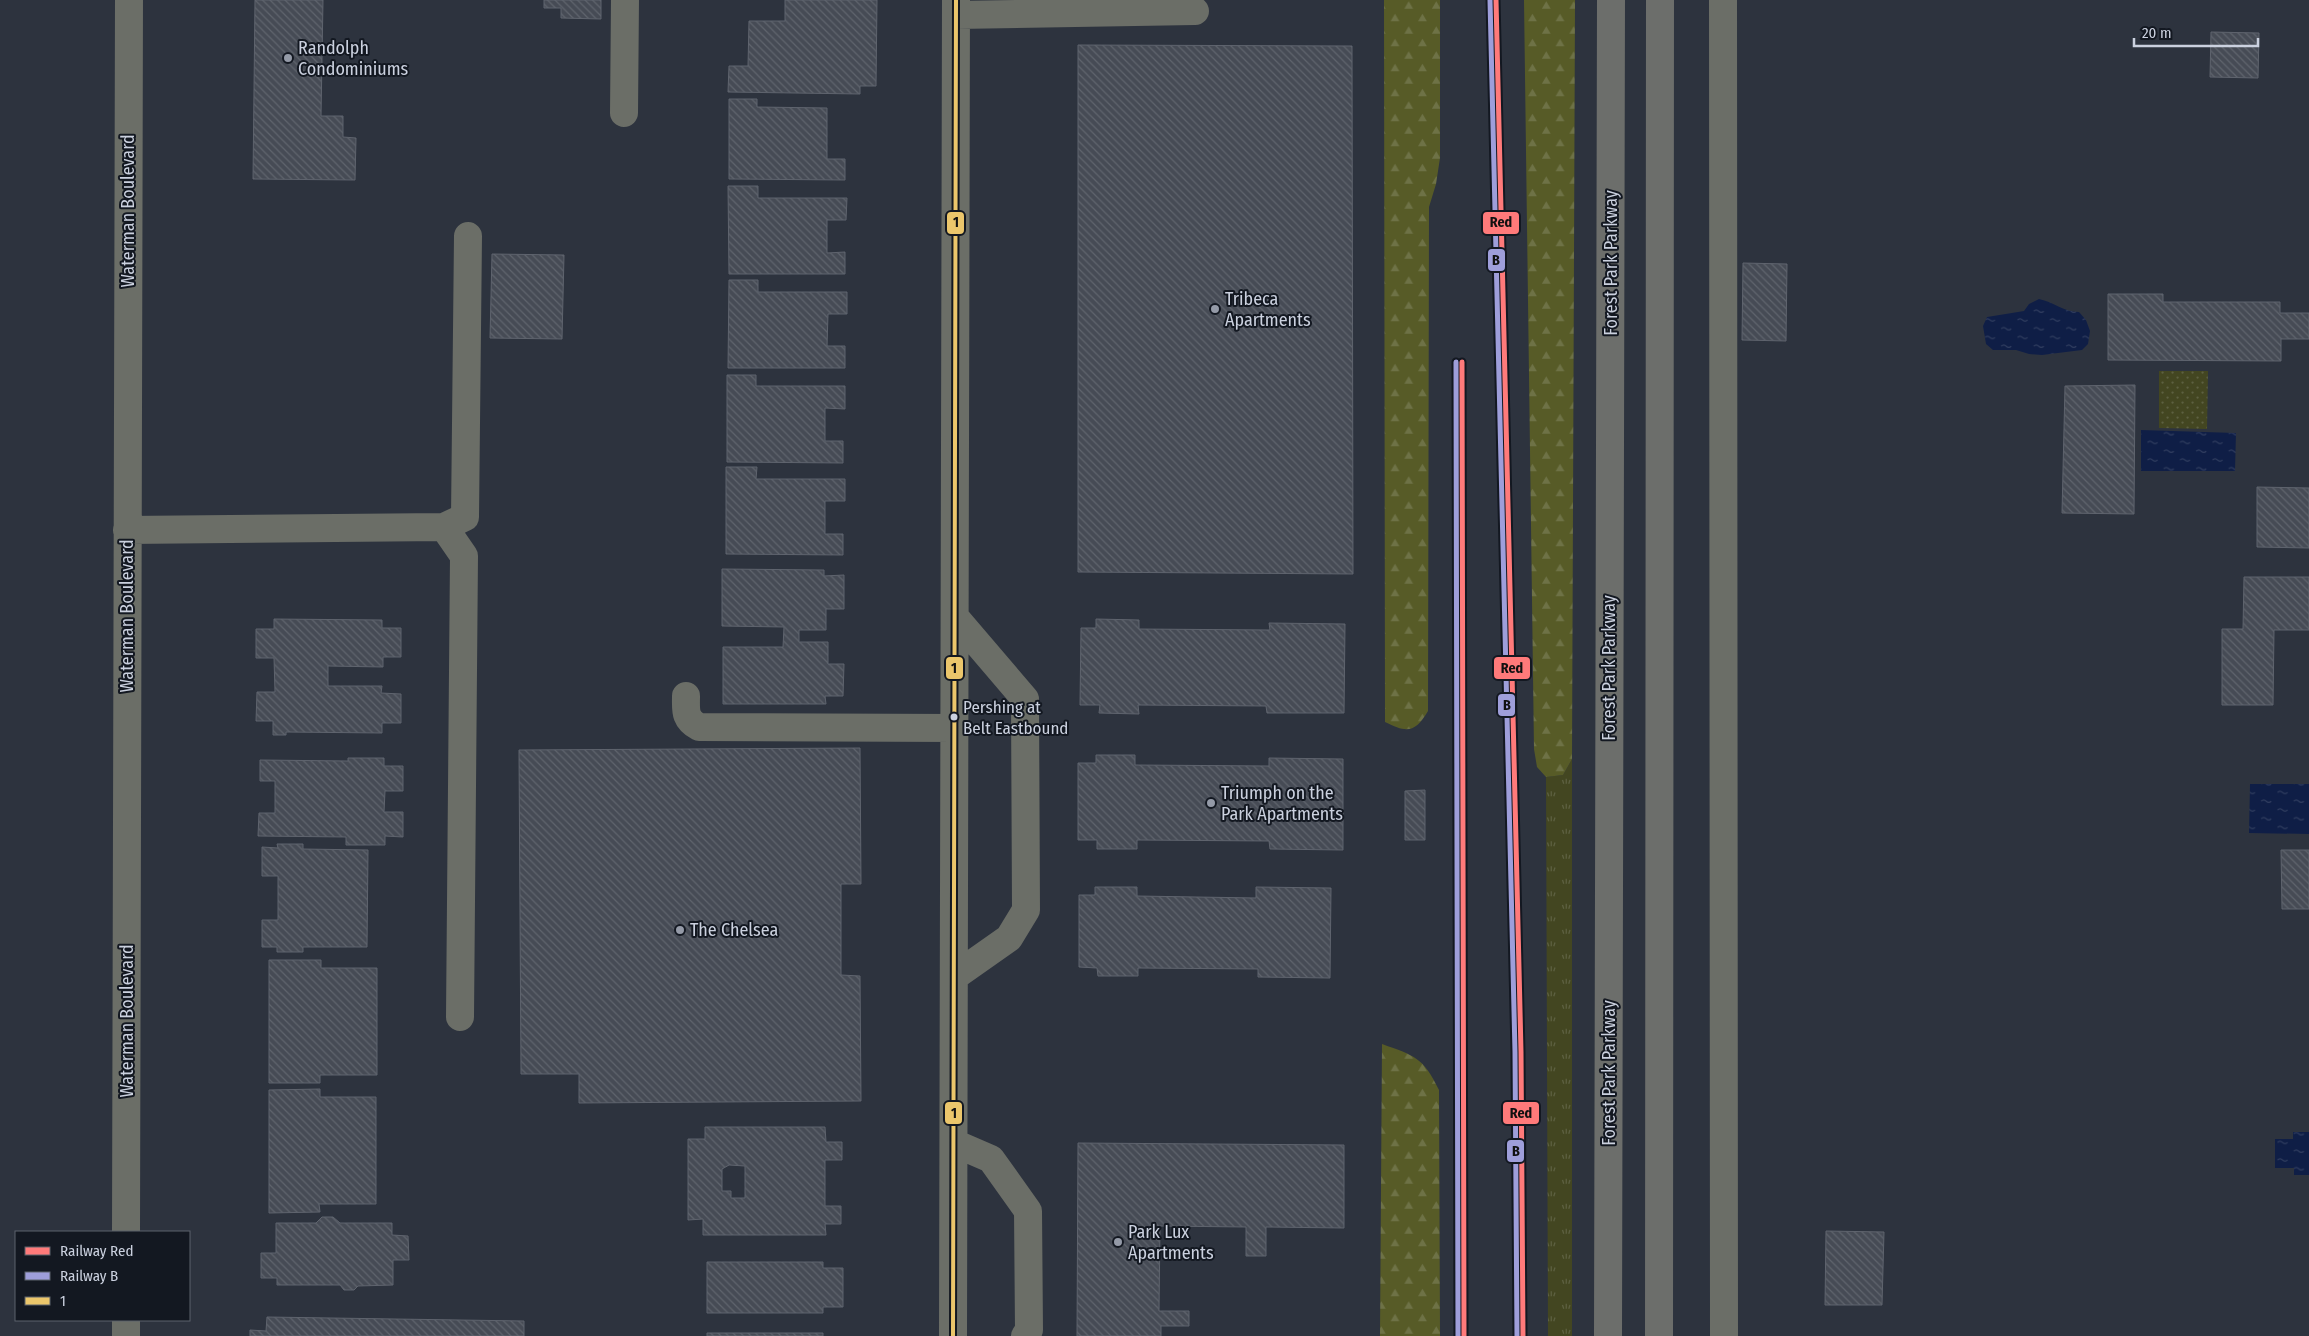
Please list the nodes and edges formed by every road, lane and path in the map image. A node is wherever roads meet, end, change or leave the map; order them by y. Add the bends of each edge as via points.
1 (129, 0) edge
2 (625, 0) edge
3 (1611, 0) edge
4 (1660, 0) edge
5 (1723, 0) edge
6 (956, 7) edge
7 (1195, 11) dead end
8 (624, 113) dead end
9 (468, 236) dead end
10 (444, 527) junction
11 (127, 530) junction
12 (955, 617) junction
13 (686, 696) dead end
14 (954, 728) junction
15 (954, 976) junction
16 (460, 1017) dead end
17 (954, 1143) junction
18 (126, 1231) edge
19 (126, 1321) edge
20 (126, 1336) edge
21 (953, 1336) edge
22 (1025, 1336) edge
23 (1608, 1336) edge
24 (1658, 1336) edge
25 (1724, 1336) edge

1 - 11 street, Waterman Boulevard
2 - 8 street
3 - 23 main road, Forest Park Parkway
4 - 24 main road
5 - 25 street
6 - 7 street
6 - 12 street
9 - 10 street via 465,517
10 - 11 street
10 - 16 street via 464,556
11 - 18 street, Waterman Boulevard
12 - 14 street
12 - 15 street via 1025,700 1026,910 1009,938
13 - 14 street via 686,714 698,727
14 - 15 street
15 - 17 street
17 - 21 street
17 - 22 street via 991,1159 1028,1211 1029,1330
19 - 20 street

